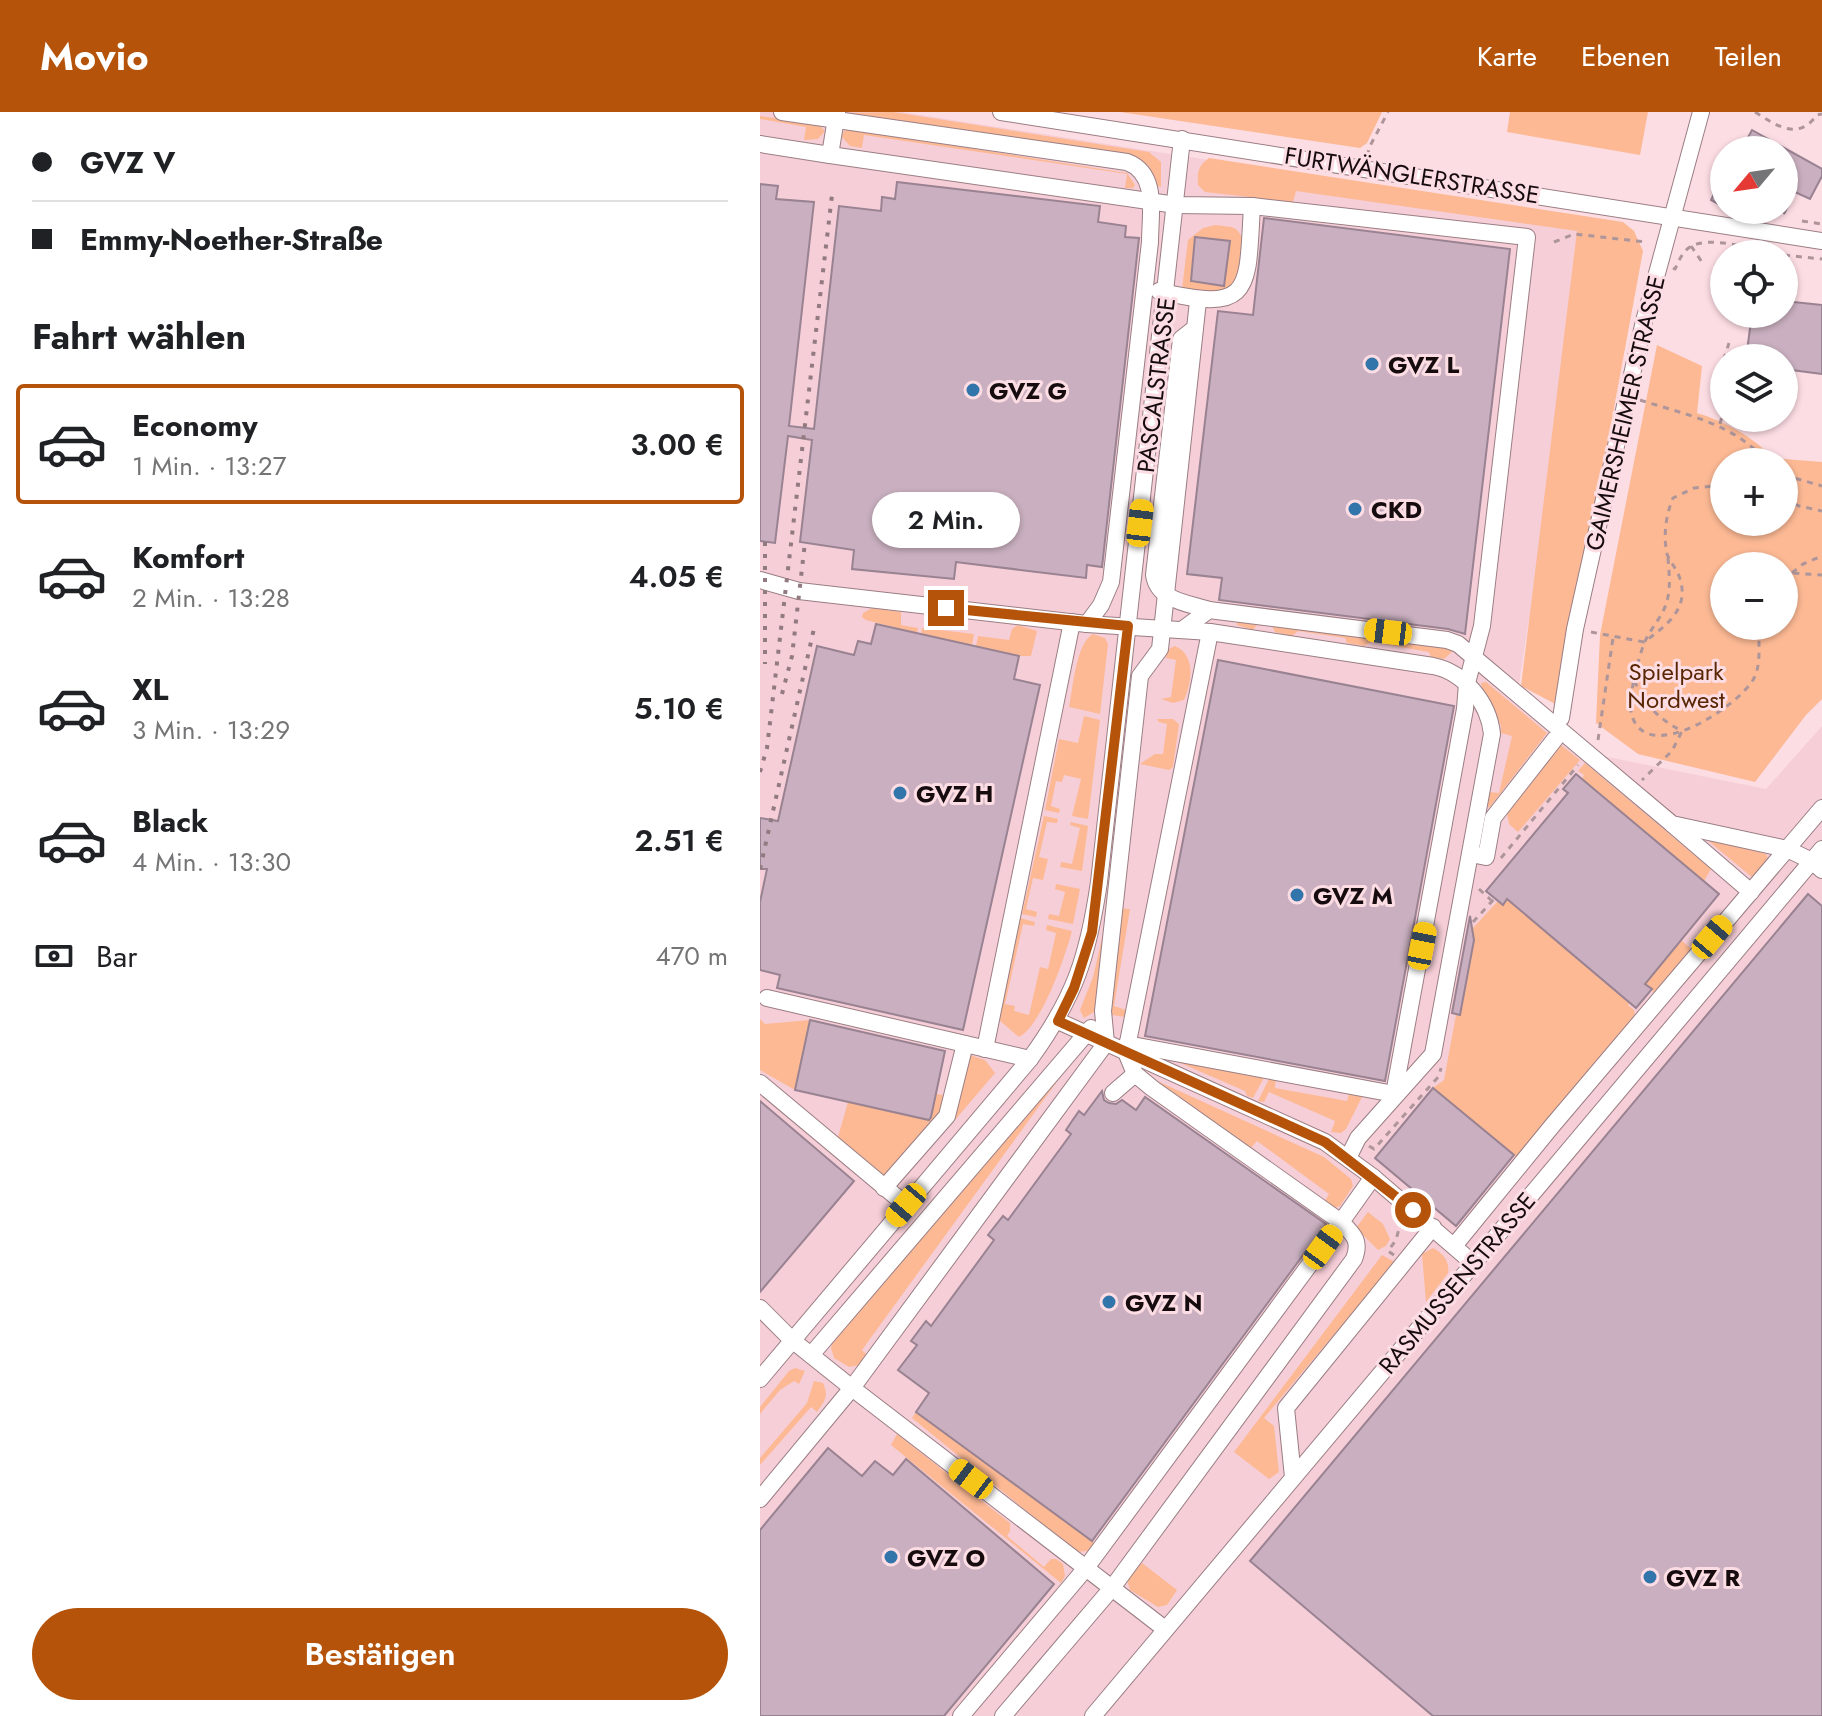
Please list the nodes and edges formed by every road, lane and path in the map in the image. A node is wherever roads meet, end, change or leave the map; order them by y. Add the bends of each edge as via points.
1 (782, 112) edge
2 (1001, 112) edge
3 (1388, 112) edge
4 (1701, 112) edge
5 (1755, 112) edge
6 (1822, 114) edge
7 (837, 116) edge
8 (1182, 139) junction
9 (760, 144) edge
10 (830, 155) junction
11 (1364, 168) junction
12 (1150, 201) junction
13 (1176, 205) junction
14 (1252, 206) junction
15 (1674, 217) junction
16 (1822, 241) edge
17 (1554, 242) dead end
18 (1646, 242) dead end
19 (1710, 243) edge
20 (1798, 256) edge
21 (1822, 259) edge
22 (1704, 265) dead end
23 (1144, 288) junction
24 (1167, 293) junction
25 (1198, 301) junction
26 (1627, 395) junction
27 (1710, 422) edge
28 (1732, 432) edge
29 (1755, 448) edge
30 (1798, 479) edge
31 (1710, 486) edge
32 (1822, 486) edge
33 (1798, 506) edge
34 (1822, 511) edge
35 (1822, 556) edge
36 (1668, 558) junction
37 (1798, 568) edge
38 (1798, 573) edge
39 (1822, 575) edge
40 (760, 580) edge
41 (1111, 582) junction
42 (1133, 583) junction
43 (1161, 590) junction
44 (1209, 610) junction
45 (1080, 623) junction
46 (1128, 626) junction
47 (1162, 629) junction
48 (1575, 629) junction
49 (1182, 630) junction
50 (1210, 632) junction
51 (1613, 638) junction
52 (1759, 640) edge
53 (1644, 642) junction
54 (1475, 659) junction
55 (1634, 681) junction
56 (1467, 683) junction
57 (1561, 718) dead end
58 (1682, 731) junction
59 (1555, 739) dead end
60 (1587, 754) junction
61 (1632, 791) junction
62 (1822, 808) edge
63 (1486, 816) junction
64 (1672, 824) junction
65 (1787, 849) junction
66 (1484, 859) junction
67 (1819, 860) edge
68 (1464, 891) junction
69 (1751, 892) junction
70 (1471, 925) dead end
71 (767, 998) dead end
72 (1103, 1011) junction
73 (1058, 1021) junction
74 (1086, 1034) junction
75 (1106, 1043) junction
76 (965, 1044) junction
77 (1127, 1048) junction
78 (985, 1049) junction
79 (1030, 1059) junction
80 (1135, 1074) junction
81 (760, 1083) edge
82 (1113, 1093) dead end
83 (1394, 1094) junction
84 (1552, 1126) junction
85 (1573, 1145) junction
86 (1348, 1158) junction
87 (1373, 1177) junction
88 (884, 1188) junction
89 (906, 1205) junction
90 (1402, 1217) dead end
91 (1341, 1222) junction
92 (1433, 1227) junction
93 (1454, 1246) junction
94 (1403, 1263) junction
95 (1473, 1263) junction
96 (760, 1308) edge
97 (792, 1340) junction
98 (811, 1355) junction
99 (760, 1379) edge
100 (852, 1388) junction
101 (1293, 1477) junction
102 (760, 1499) edge
103 (1086, 1568) junction
104 (1112, 1588) junction
105 (1165, 1629) junction
106 (961, 1716) edge
107 (1003, 1716) edge
108 (1093, 1716) edge

1 - 7 street
2 - 8 street, FURTWÄNGLERSTRASSE
3 - 11 path
4 - 15 street, GAIMERSHEIMER STRASSE
5 - 6 path via 1792,130
7 - 10 street
7 - 12 street via 1127,162 1143,173
8 - 11 street, FURTWÄNGLERSTRASSE
8 - 13 street, PASCALSTRASSE
9 - 10 street
10 - 12 street
11 - 15 street, FURTWÄNGLERSTRASSE
12 - 13 street
12 - 23 street
13 - 14 street
13 - 24 street, PASCALSTRASSE
14 - 25 street via 1244,284 1233,295
14 - 54 street via 1527,237
15 - 16 street, FURTWÄNGLERSTRASSE
15 - 26 street, GAIMERSHEIMER STRASSE
17 - 18 path via 1574,234
19 - 22 path via 1691,246
20 - 21 path
23 - 24 street
23 - 41 street
24 - 25 street
24 - 42 street, PASCALSTRASSE
25 - 43 street via 1195,328 1181,339 1154,575
26 - 27 path
26 - 48 street, GAIMERSHEIMER STRASSE
28 - 29 path
30 - 32 path
31 - 36 path via 1673,498 1667,513
33 - 34 path
35 - 37 path
36 - 53 path via 1669,597
36 - 53 path via 1683,591 1680,611
38 - 39 path
40 - 45 street via 799,591
41 - 42 street
41 - 45 street via 1101,605
42 - 43 street
42 - 46 street, PASCALSTRASSE
43 - 44 street
43 - 47 street
44 - 49 street
44 - 54 street via 1447,640
45 - 46 street
45 - 78 street
46 - 47 street
46 - 73 street, PASCALSTRASSE via 1092,932
47 - 49 street
47 - 72 street via 1160,649 1140,676
48 - 51 path
48 - 57 street, GAIMERSHEIMER STRASSE
49 - 50 street
50 - 56 street via 1444,668
50 - 77 street
51 - 53 path
51 - 60 path via 1599,738
52 - 58 path via 1754,679 1726,708
53 - 55 path
54 - 56 street
54 - 60 street
55 - 58 path via 1650,710
55 - 58 path via 1630,708 1638,726 1656,735
56 - 63 street via 1492,734
56 - 83 street
58 - 61 path via 1672,751
59 - 63 street
60 - 61 street
60 - 66 path
61 - 64 street
62 - 65 street
63 - 66 street
64 - 65 street
64 - 69 street
65 - 67 street
65 - 69 street
66 - 68 street
67 - 85 street, RASMUSSENSTRASSE
68 - 70 path via 1476,887 1494,900
68 - 83 street via 1433,1054
69 - 84 street
71 - 76 street
72 - 74 street
72 - 75 street
73 - 74 street
73 - 79 street, PASCALSTRASSE
74 - 75 street
74 - 98 street
75 - 77 street
75 - 100 street
76 - 78 street
76 - 88 street via 947,1116
77 - 80 street
77 - 83 street
77 - 86 street via 1325,1142
78 - 79 street
79 - 89 street, PASCALSTRASSE
80 - 82 street
80 - 91 street
81 - 88 street
83 - 86 street
84 - 85 street
84 - 93 street
85 - 95 street, RASMUSSENSTRASSE
86 - 87 street
87 - 91 street
87 - 92 street
88 - 89 street
89 - 97 street, PASCALSTRASSE
90 - 94 path via 1388,1251
91 - 103 street
91 - 104 street via 1357,1238 1354,1259
92 - 93 street
92 - 94 street
93 - 95 street
94 - 101 street via 1286,1408
95 - 101 street, RASMUSSENSTRASSE
96 - 97 street
97 - 98 street
97 - 99 street, PASCALSTRASSE
98 - 100 street
100 - 102 street
100 - 103 street
101 - 105 street, RASMUSSENSTRASSE
103 - 104 street
103 - 106 street
104 - 105 street
104 - 107 street
105 - 108 street, RASMUSSENSTRASSE

